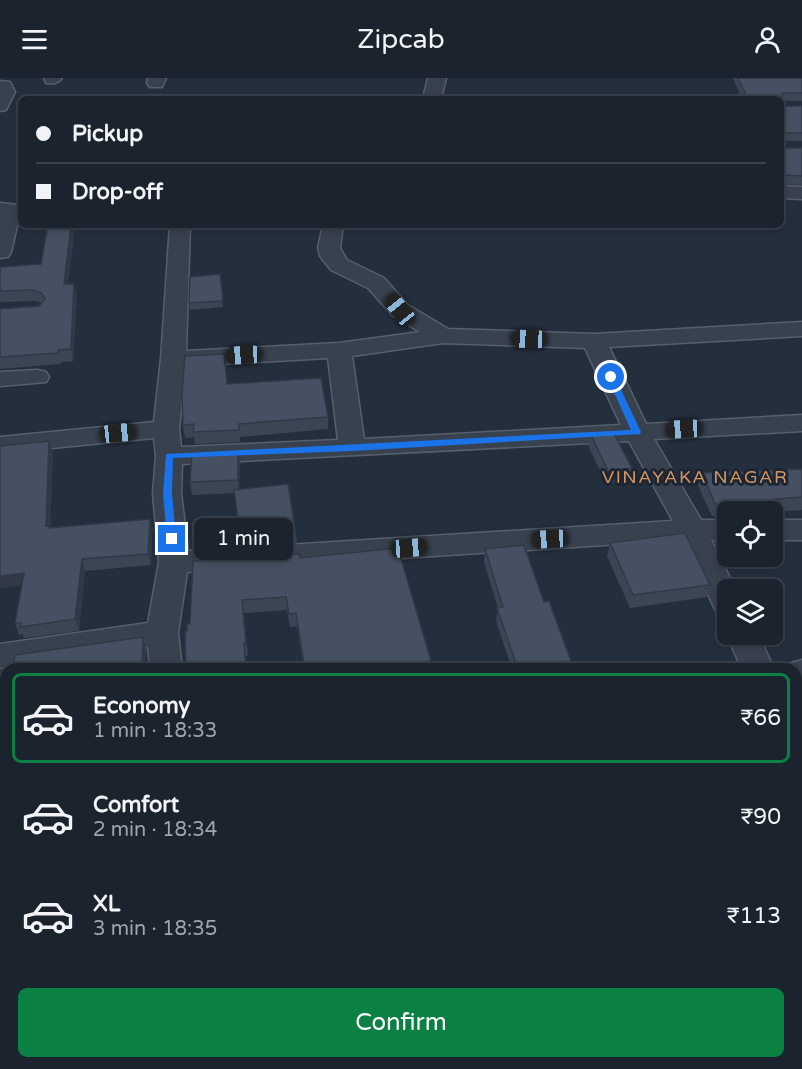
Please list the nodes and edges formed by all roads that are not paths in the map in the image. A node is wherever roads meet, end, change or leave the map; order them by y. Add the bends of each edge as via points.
1 (437, 78) edge
2 (0, 86) edge
3 (433, 96) edge
4 (0, 106) edge
5 (784, 192) edge
6 (802, 193) edge
7 (11, 209) edge
8 (180, 228) edge
9 (332, 228) edge
10 (0, 252) edge
11 (802, 329) edge
12 (443, 336) junction
13 (594, 341) junction
14 (339, 350) junction
15 (173, 359) junction
16 (37, 377) dead end
17 (0, 379) edge
18 (802, 423) edge
19 (166, 429) junction
20 (637, 432) junction
21 (0, 445) edge
22 (352, 448) junction
23 (169, 456) junction
24 (692, 530) junction
25 (717, 530) edge
26 (783, 530) edge
27 (802, 530) edge
28 (174, 562) junction
29 (717, 582) edge
30 (162, 633) junction
31 (747, 645) edge
32 (0, 656) edge
33 (165, 663) edge
34 (755, 663) edge

1 - 3 street
2 - 4 street via 6,92
5 - 6 street
7 - 10 street
8 - 15 street
9 - 12 street via 329,248 339,265 376,283 400,310
11 - 13 street
12 - 13 street
12 - 14 street
13 - 20 street
14 - 15 street
14 - 22 street
15 - 19 street
16 - 17 street
18 - 20 street
19 - 21 street
19 - 23 street
20 - 22 street
20 - 24 street
22 - 23 street
23 - 28 street via 167,493
24 - 25 street
24 - 28 street
24 - 29 street
26 - 27 street
28 - 30 street
30 - 32 street
30 - 33 street
31 - 34 street

